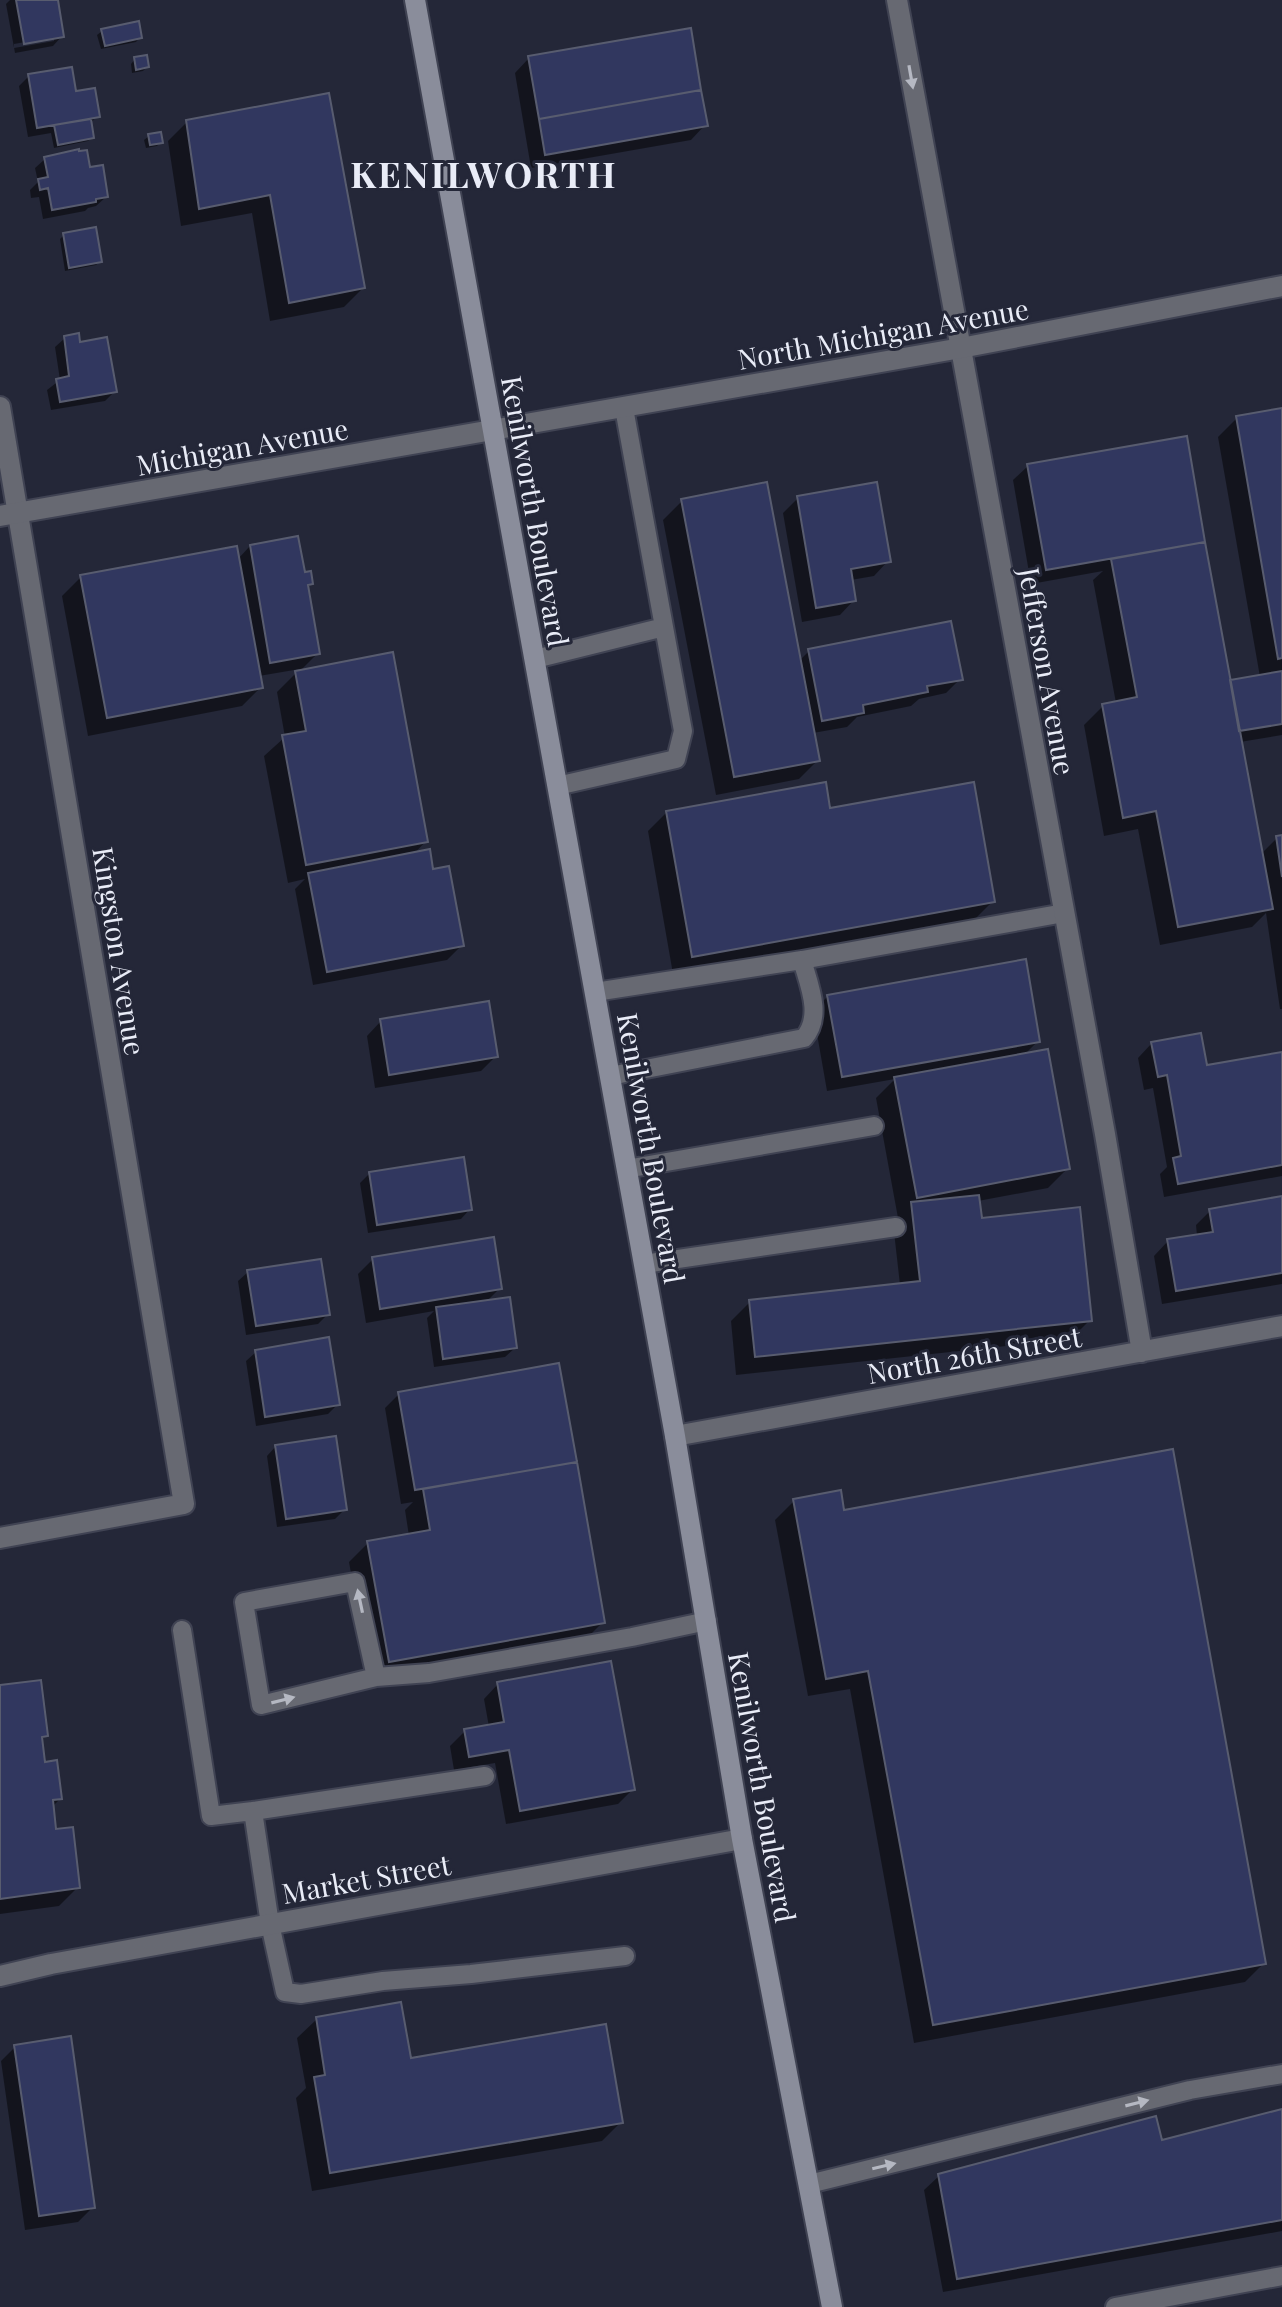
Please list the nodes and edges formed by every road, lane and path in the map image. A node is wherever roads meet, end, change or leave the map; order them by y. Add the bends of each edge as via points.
1 (415, 0) edge
2 (897, 0) edge
3 (1282, 286) edge
4 (961, 348) junction
5 (0, 407) edge
6 (624, 408) junction
7 (493, 430) junction
8 (9, 514) edge
9 (664, 627) junction
10 (535, 659) junction
11 (557, 786) junction
12 (1064, 913) junction
13 (802, 960) junction
14 (595, 992) junction
15 (610, 1076) junction
16 (874, 1126) dead end
17 (626, 1169) junction
18 (896, 1227) dead end
19 (644, 1264) junction
20 (1282, 1326) edge
21 (1142, 1352) junction
22 (675, 1436) junction
23 (0, 1538) edge
24 (707, 1621) junction
25 (182, 1630) dead end
26 (376, 1677) junction
27 (485, 1776) dead end
28 (253, 1811) junction
29 (742, 1839) junction
30 (270, 1924) junction
31 (625, 1956) dead end
32 (0, 1976) edge
33 (1282, 2074) edge
34 (809, 2184) junction
35 (1282, 2276) edge
36 (836, 2304) edge
37 (1115, 2307) edge

1 - 7 main road, Kenilworth Boulevard
2 -> 4 street, Jefferson Avenue
3 - 4 street, North Michigan Avenue
4 - 6 street, North Michigan Avenue
4 - 12 street, Jefferson Avenue
5 - 8 street, Kingston Avenue
6 - 7 street, North Michigan Avenue
6 - 9 lane
7 - 8 street, Michigan Avenue
7 - 10 main road, Kenilworth Boulevard
8 - 23 street, Kingston Avenue via 184,1504
9 - 10 lane
9 - 11 lane via 683,731 676,759
10 - 11 main road, Kenilworth Boulevard
11 - 14 main road, Kenilworth Boulevard
12 - 13 lane
12 - 21 street, Jefferson Avenue
13 - 14 lane
13 - 15 lane via 815,1014 804,1038
14 - 15 main road, Kenilworth Boulevard
15 - 17 main road, Kenilworth Boulevard
16 - 17 lane
17 - 19 main road, Kenilworth Boulevard
18 - 19 lane
19 - 22 main road, Kenilworth Boulevard
20 - 21 street, North 26th Street
21 - 22 street, North 26th Street
22 - 24 main road, Kenilworth Boulevard
24 - 26 lane via 445,1670
24 - 29 main road, Kenilworth Boulevard
25 - 28 lane via 211,1816
26 -> 26 lane via 355,1582 244,1602 261,1705
27 - 28 lane
28 - 30 lane
29 - 30 street, Market Street
29 - 34 main road, Kenilworth Boulevard
30 - 31 lane via 285,1992 301,1994
30 - 32 street, Market Street
34 -> 33 lane via 1190,2090
34 - 36 main road, Kenilworth Boulevard
35 - 37 lane

